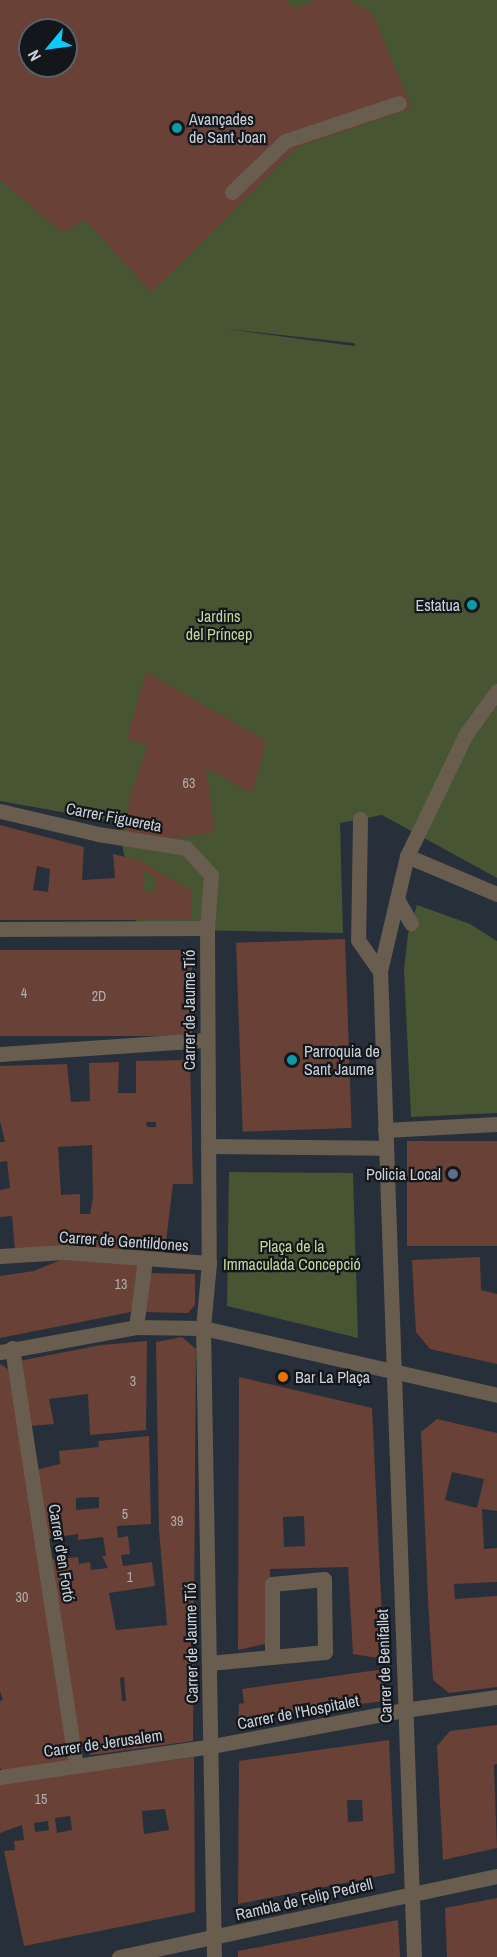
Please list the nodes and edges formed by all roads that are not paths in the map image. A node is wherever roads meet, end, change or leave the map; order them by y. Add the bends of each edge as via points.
1 (399, 104) dead end
2 (232, 192) dead end
3 (497, 691) edge
4 (0, 811) edge
5 (360, 819) dead end
6 (407, 856) junction
7 (211, 875) joint
8 (497, 894) edge
9 (397, 899) junction
10 (411, 923) dead end
11 (207, 928) junction
12 (0, 929) edge
13 (380, 972) junction
14 (206, 1040) junction
15 (0, 1054) edge
16 (497, 1124) edge
17 (385, 1130) junction
18 (208, 1146) junction
19 (386, 1148) junction
20 (0, 1257) edge
21 (145, 1260) junction
22 (209, 1263) junction
23 (136, 1327) junction
24 (203, 1328) junction
25 (6, 1350) edge
26 (392, 1374) junction
27 (497, 1395) edge
28 (272, 1657) junction
29 (209, 1663) junction
30 (497, 1697) edge
31 (404, 1710) junction
32 (212, 1746) junction
33 (76, 1764) junction
34 (0, 1777) edge
35 (497, 1876) edge
36 (410, 1892) junction
37 (213, 1939) junction
38 (119, 1957) edge
39 (213, 1957) edge
40 (414, 1957) edge

1 - 2 street via 285,141
3 - 6 street via 466,734
4 - 7 street, Carrer Figuereta via 98,834 186,848
5 - 13 street via 358,940
6 - 8 street
6 - 9 street
7 - 11 street, Carrer de Jaume Tió
9 - 10 street
9 - 13 street
11 - 12 street
11 - 14 street, Carrer de Jaume Tió
13 - 17 street
14 - 15 street
14 - 18 street, Carrer de Jaume Tió
16 - 17 street
17 - 19 street
18 - 19 street
18 - 22 street
19 - 26 street
20 - 21 street, Carrer de Gentildones via 64,1252
21 - 22 street, Carrer de Gentildones
21 - 23 street
22 - 24 street
23 - 24 street
23 - 25 street
24 - 26 street
24 - 29 street, Carrer de Jaume Tió
25 - 33 street, Carrer d'en Fortó
26 - 27 street
26 - 31 street, Carrer de Benifallet
28 - 28 street via 325,1652 324,1579 272,1584
28 - 29 street
29 - 32 street, Carrer de Jaume Tió
30 - 31 street, Carrer de l'Hospitalet
31 - 32 street, Carrer de l'Hospitalet
31 - 36 street, Carrer de Benifallet
32 - 33 street, Carrer de Jerusalem
32 - 37 street, Carrer de Jaume Tió
33 - 34 street, Carrer de Jerusalem
35 - 36 street, Rambla de Felip Pedrell
36 - 37 street, Rambla de Felip Pedrell
36 - 40 street, Carrer de Benifallet
37 - 38 street, Rambla de Felip Pedrell
37 - 39 street, Carrer de Jaume Tió

